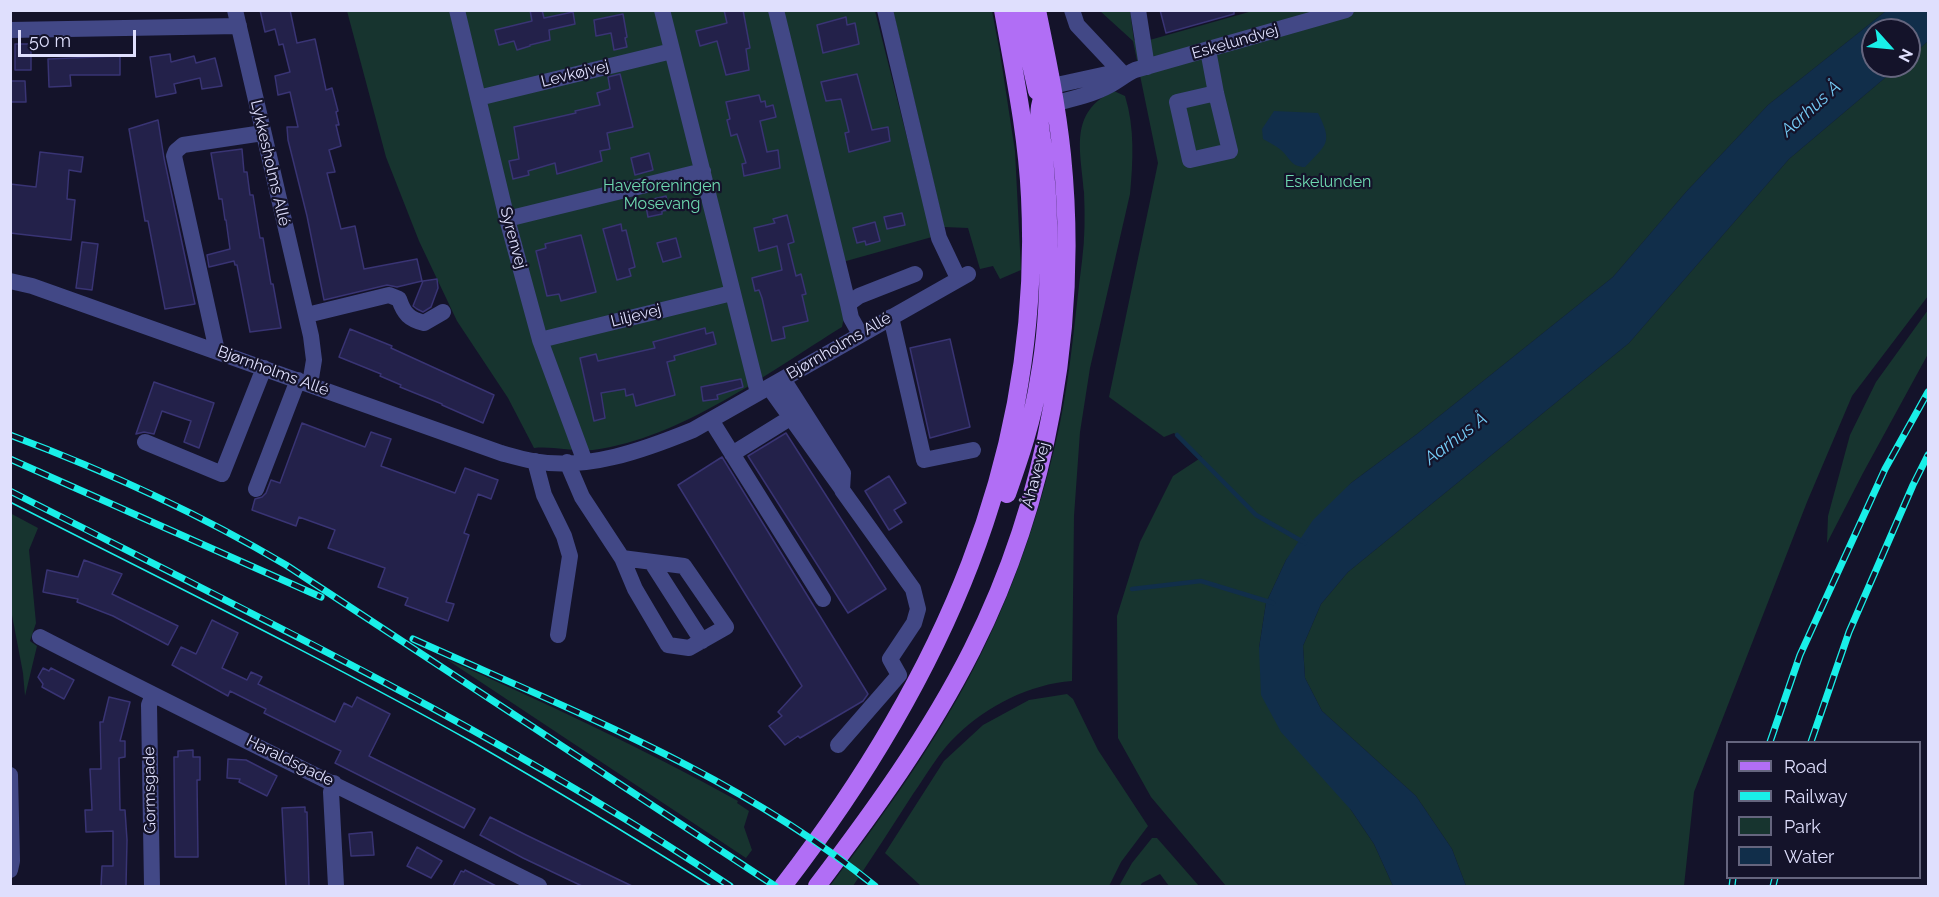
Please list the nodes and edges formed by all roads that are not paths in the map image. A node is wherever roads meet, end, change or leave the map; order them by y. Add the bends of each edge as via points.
1 (457, 10) edge
2 (662, 10) edge
3 (776, 10) edge
4 (885, 10) edge
5 (1003, 10) edge
6 (1019, 10) edge
7 (1037, 10) edge
8 (1072, 10) edge
9 (1137, 10) edge
10 (1346, 10) edge
11 (1303, 17) edge
12 (237, 18) edge
13 (10, 30) edge
14 (1208, 50) junction
15 (672, 51) junction
16 (1147, 67) junction
17 (1124, 75) junction
18 (1216, 93) dead end
19 (1050, 95) junction
20 (478, 98) junction
21 (263, 133) junction
22 (703, 171) junction
23 (507, 219) junction
24 (915, 274) dead end
25 (10, 281) edge
26 (732, 293) junction
27 (848, 304) junction
28 (443, 312) dead end
29 (307, 315) junction
30 (891, 317) junction
31 (860, 334) junction
32 (540, 340) junction
33 (217, 351) junction
34 (264, 368) junction
35 (304, 382) junction
36 (770, 386) junction
37 (790, 418) junction
38 (711, 420) junction
39 (145, 442) dead end
40 (973, 450) dead end
41 (732, 454) junction
42 (535, 461) junction
43 (567, 462) junction
44 (585, 462) junction
45 (256, 489) dead end
46 (843, 490) junction
47 (622, 558) junction
48 (652, 563) junction
49 (823, 600) dead end
50 (942, 633) junction
51 (558, 634) dead end
52 (40, 637) dead end
53 (702, 641) junction
54 (153, 695) junction
55 (838, 745) dead end
56 (10, 775) edge
57 (334, 783) junction
58 (10, 870) edge
59 (152, 886) edge
60 (336, 886) edge
61 (539, 886) edge
62 (783, 886) edge
63 (817, 886) edge

1 - 20 street, Syrenvej
2 - 15 street
3 - 27 street
4 - 30 street, Bjørnholms Allé via 939,238 963,276
5 - 50 main road, Åhavevej via 1028,158 1030,298 1022,377 995,496
6 - 19 main road via 1037,91
7 - 19 main road, Åhavevej
8 - 17 street via 1077,25
9 - 16 street
10 - 11 street, Eskelundvej
11 - 14 street, Eskelundvej
12 - 13 street
12 - 21 street, Lykkesholms Allé
14 - 16 street, Eskelundvej
14 - 18 street
15 - 20 street, Levkøjvej
15 - 22 street
16 - 17 street, Eskelundvej
17 - 19 street, Eskelundvej via 1110,85 1070,100
19 - 50 main road via 1039,116 1049,240 1040,379 1005,500
19 - 63 main road, Åhavevej via 1062,155 1065,290 1049,424 1027,508 994,600 946,698 890,787
20 - 23 street, Syrenvej
21 - 29 street, Lykkesholms Allé
21 - 33 street via 183,146 174,156
22 - 23 street
22 - 26 street
23 - 32 street, Syrenvej
24 - 27 street
25 - 33 street, Bjørnholms Allé via 32,285
26 - 32 street, Liljevej
26 - 36 street
27 - 31 street
28 - 29 street via 424,323 417,321 405,313 399,299 389,296
29 - 35 street, Lykkesholms Allé via 314,360
30 - 31 street, Bjørnholms Allé
30 - 40 street via 924,460
31 - 36 street, Bjørnholms Allé
32 - 44 street, Syrenvej
33 - 34 street, Bjørnholms Allé
34 - 35 street, Bjørnholms Allé
34 - 39 street via 222,474
35 - 42 street, Bjørnholms Allé via 501,453
35 - 45 street, Lykkesholms Allé
36 - 37 street
36 - 38 street, Bjørnholms Allé
36 - 46 street via 843,472
37 - 41 street
37 - 46 street
38 - 41 street
38 - 44 street, Bjørnholms Allé via 654,446
41 - 49 street
42 - 43 street, Bjørnholms Allé
42 - 51 street via 544,495 570,556
43 - 44 street, Bjørnholms Allé
43 - 47 street via 582,496
46 - 55 street via 913,589 918,609 914,623 890,659 898,675
47 - 48 street
47 - 53 street via 668,645 689,648
48 - 53 street
48 - 53 street via 684,566 726,627
50 - 62 main road, Åhavevej via 891,727
52 - 54 street, Haraldsgade
54 - 57 street, Haraldsgade
54 - 59 street, Gormsgade via 149,705
56 - 58 street
57 - 60 street via 331,792
57 - 61 street, Haraldsgade

